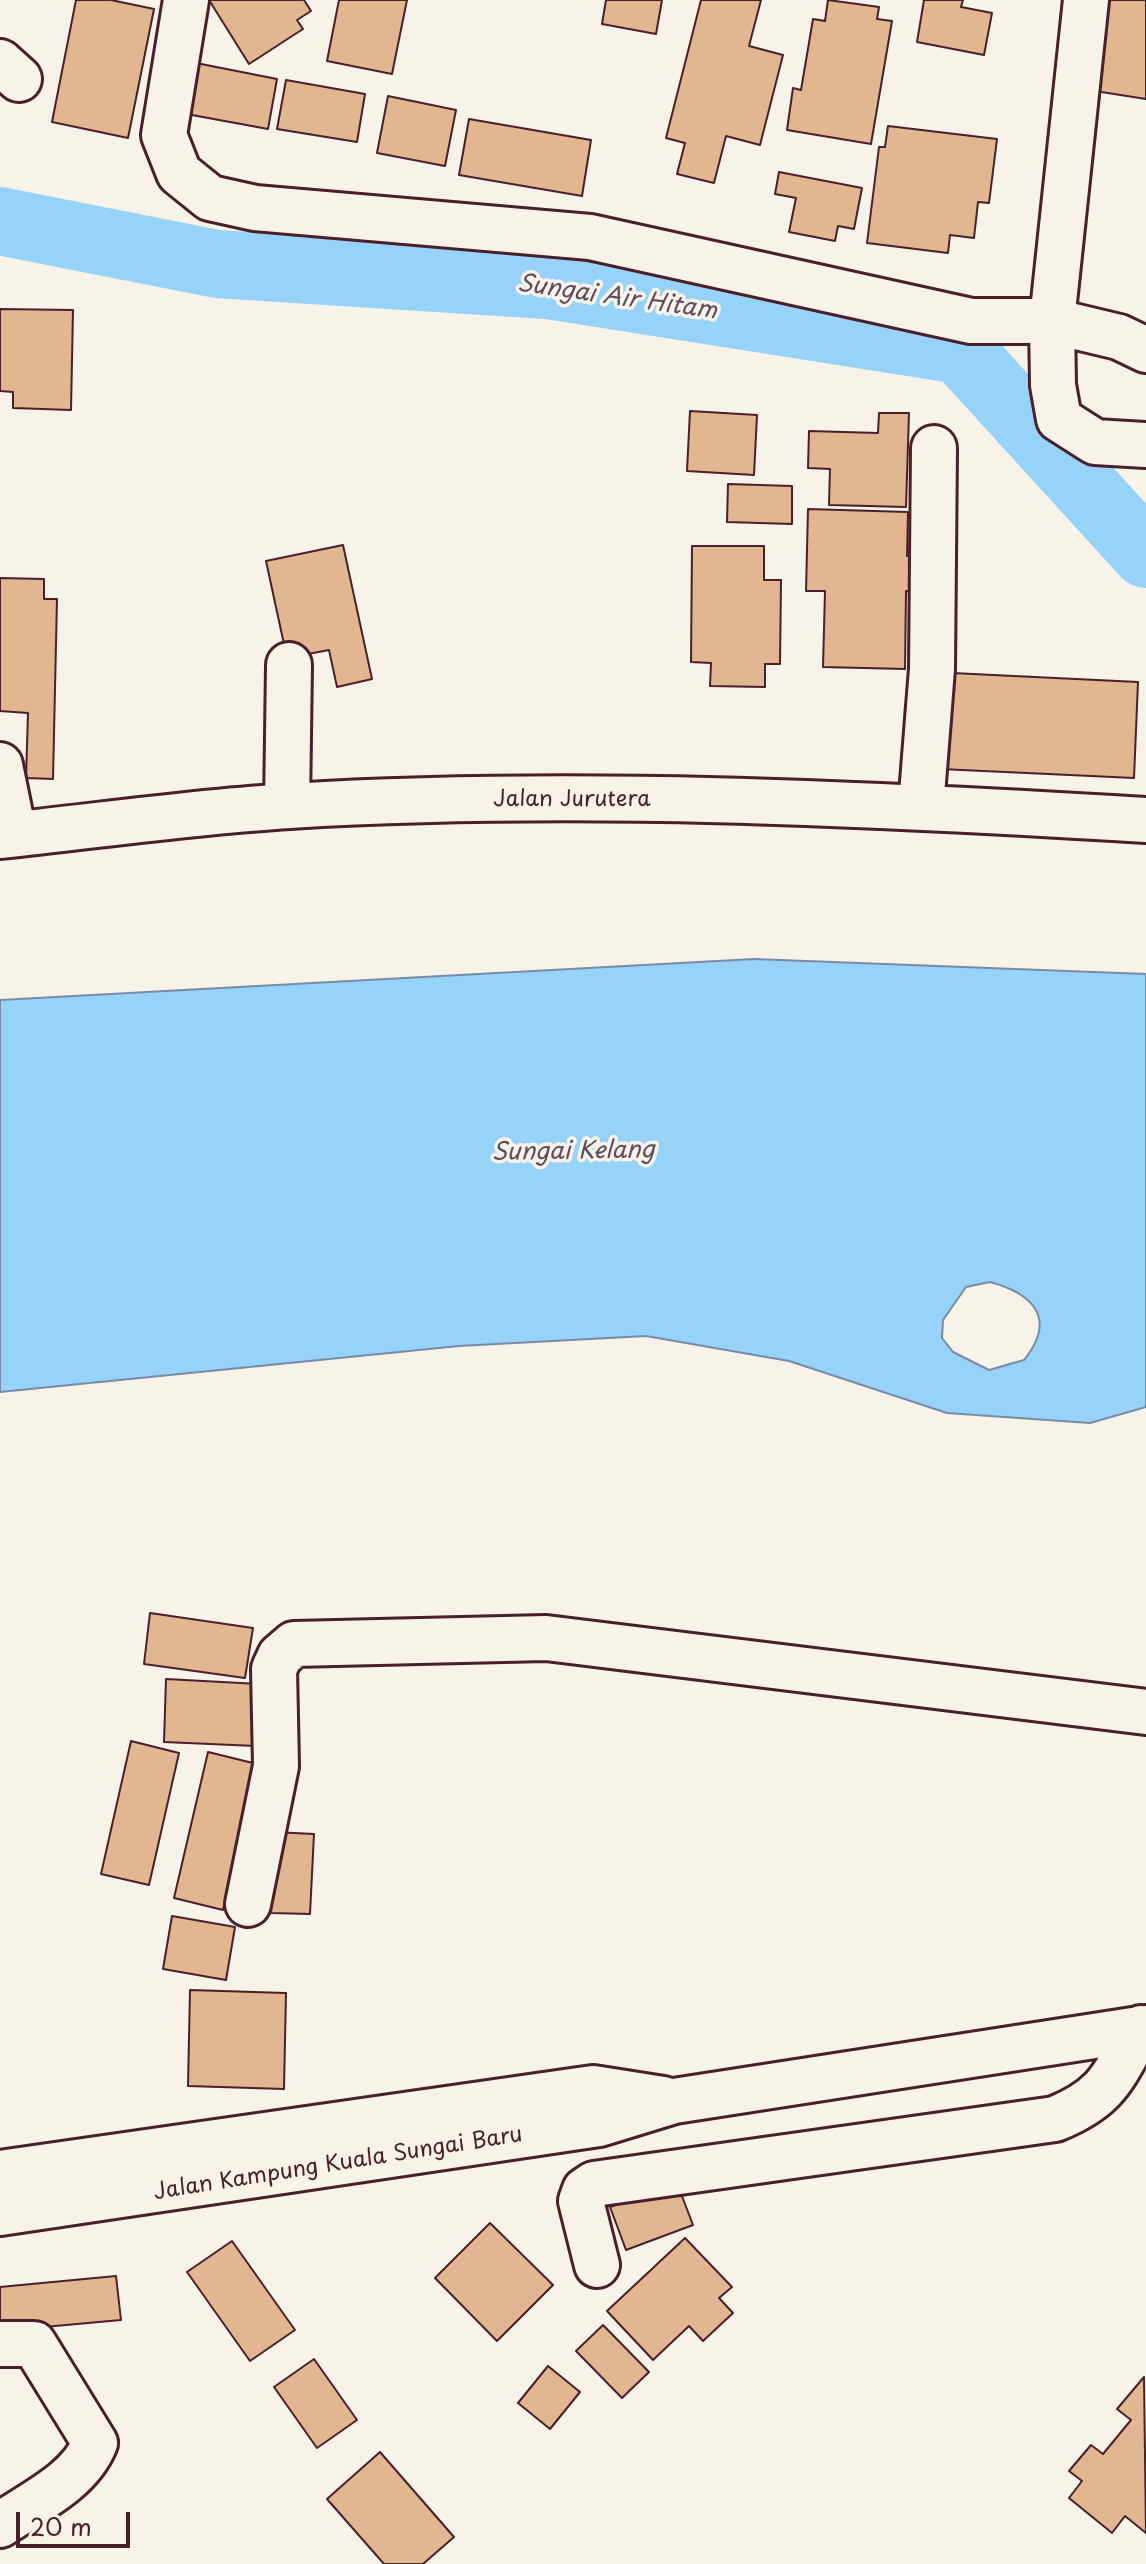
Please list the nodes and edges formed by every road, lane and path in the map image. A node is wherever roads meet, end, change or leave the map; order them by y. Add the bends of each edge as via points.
1 (186, 0) edge
2 (1086, 0) edge
3 (1052, 321) junction
4 (1146, 350) edge
5 (1146, 445) edge
6 (934, 448) dead end
7 (289, 665) dead end
8 (0, 765) edge
9 (287, 806) junction
10 (921, 807) junction
11 (1146, 820) edge
12 (7, 835) edge
13 (1146, 1712) edge
14 (248, 1904) dead end
15 (1143, 2028) edge
16 (0, 2173) edge
17 (86, 2182) junction
18 (0, 2213) edge
19 (597, 2265) dead end
20 (0, 2344) edge
21 (0, 2525) edge

1 - 3 street via 164,135 179,173 210,198 255,208 590,237 971,321
2 - 3 street
3 - 4 street via 1119,337
3 - 5 street via 1059,419 1095,442
6 - 10 street via 932,669
7 - 9 street
8 - 12 street
9 - 10 street, Jalan Jurutera via 557,798
9 - 12 street, Jalan Jurutera
10 - 11 street, Jalan Jurutera
13 - 14 street via 546,1638 294,1644 274,1669 276,1766
15 - 17 street, Jalan Kampung Kuala Sungai Baru via 674,2101 599,2124
15 - 19 street via 1107,2088 1087,2106 1055,2119 594,2184 581,2201
16 - 17 street, Jalan Kampung Kuala Sungai Baru
17 - 18 street, Jalan Kampung Kuala Sungai Baru
20 - 21 street via 34,2344 95,2443 88,2461 71,2477

